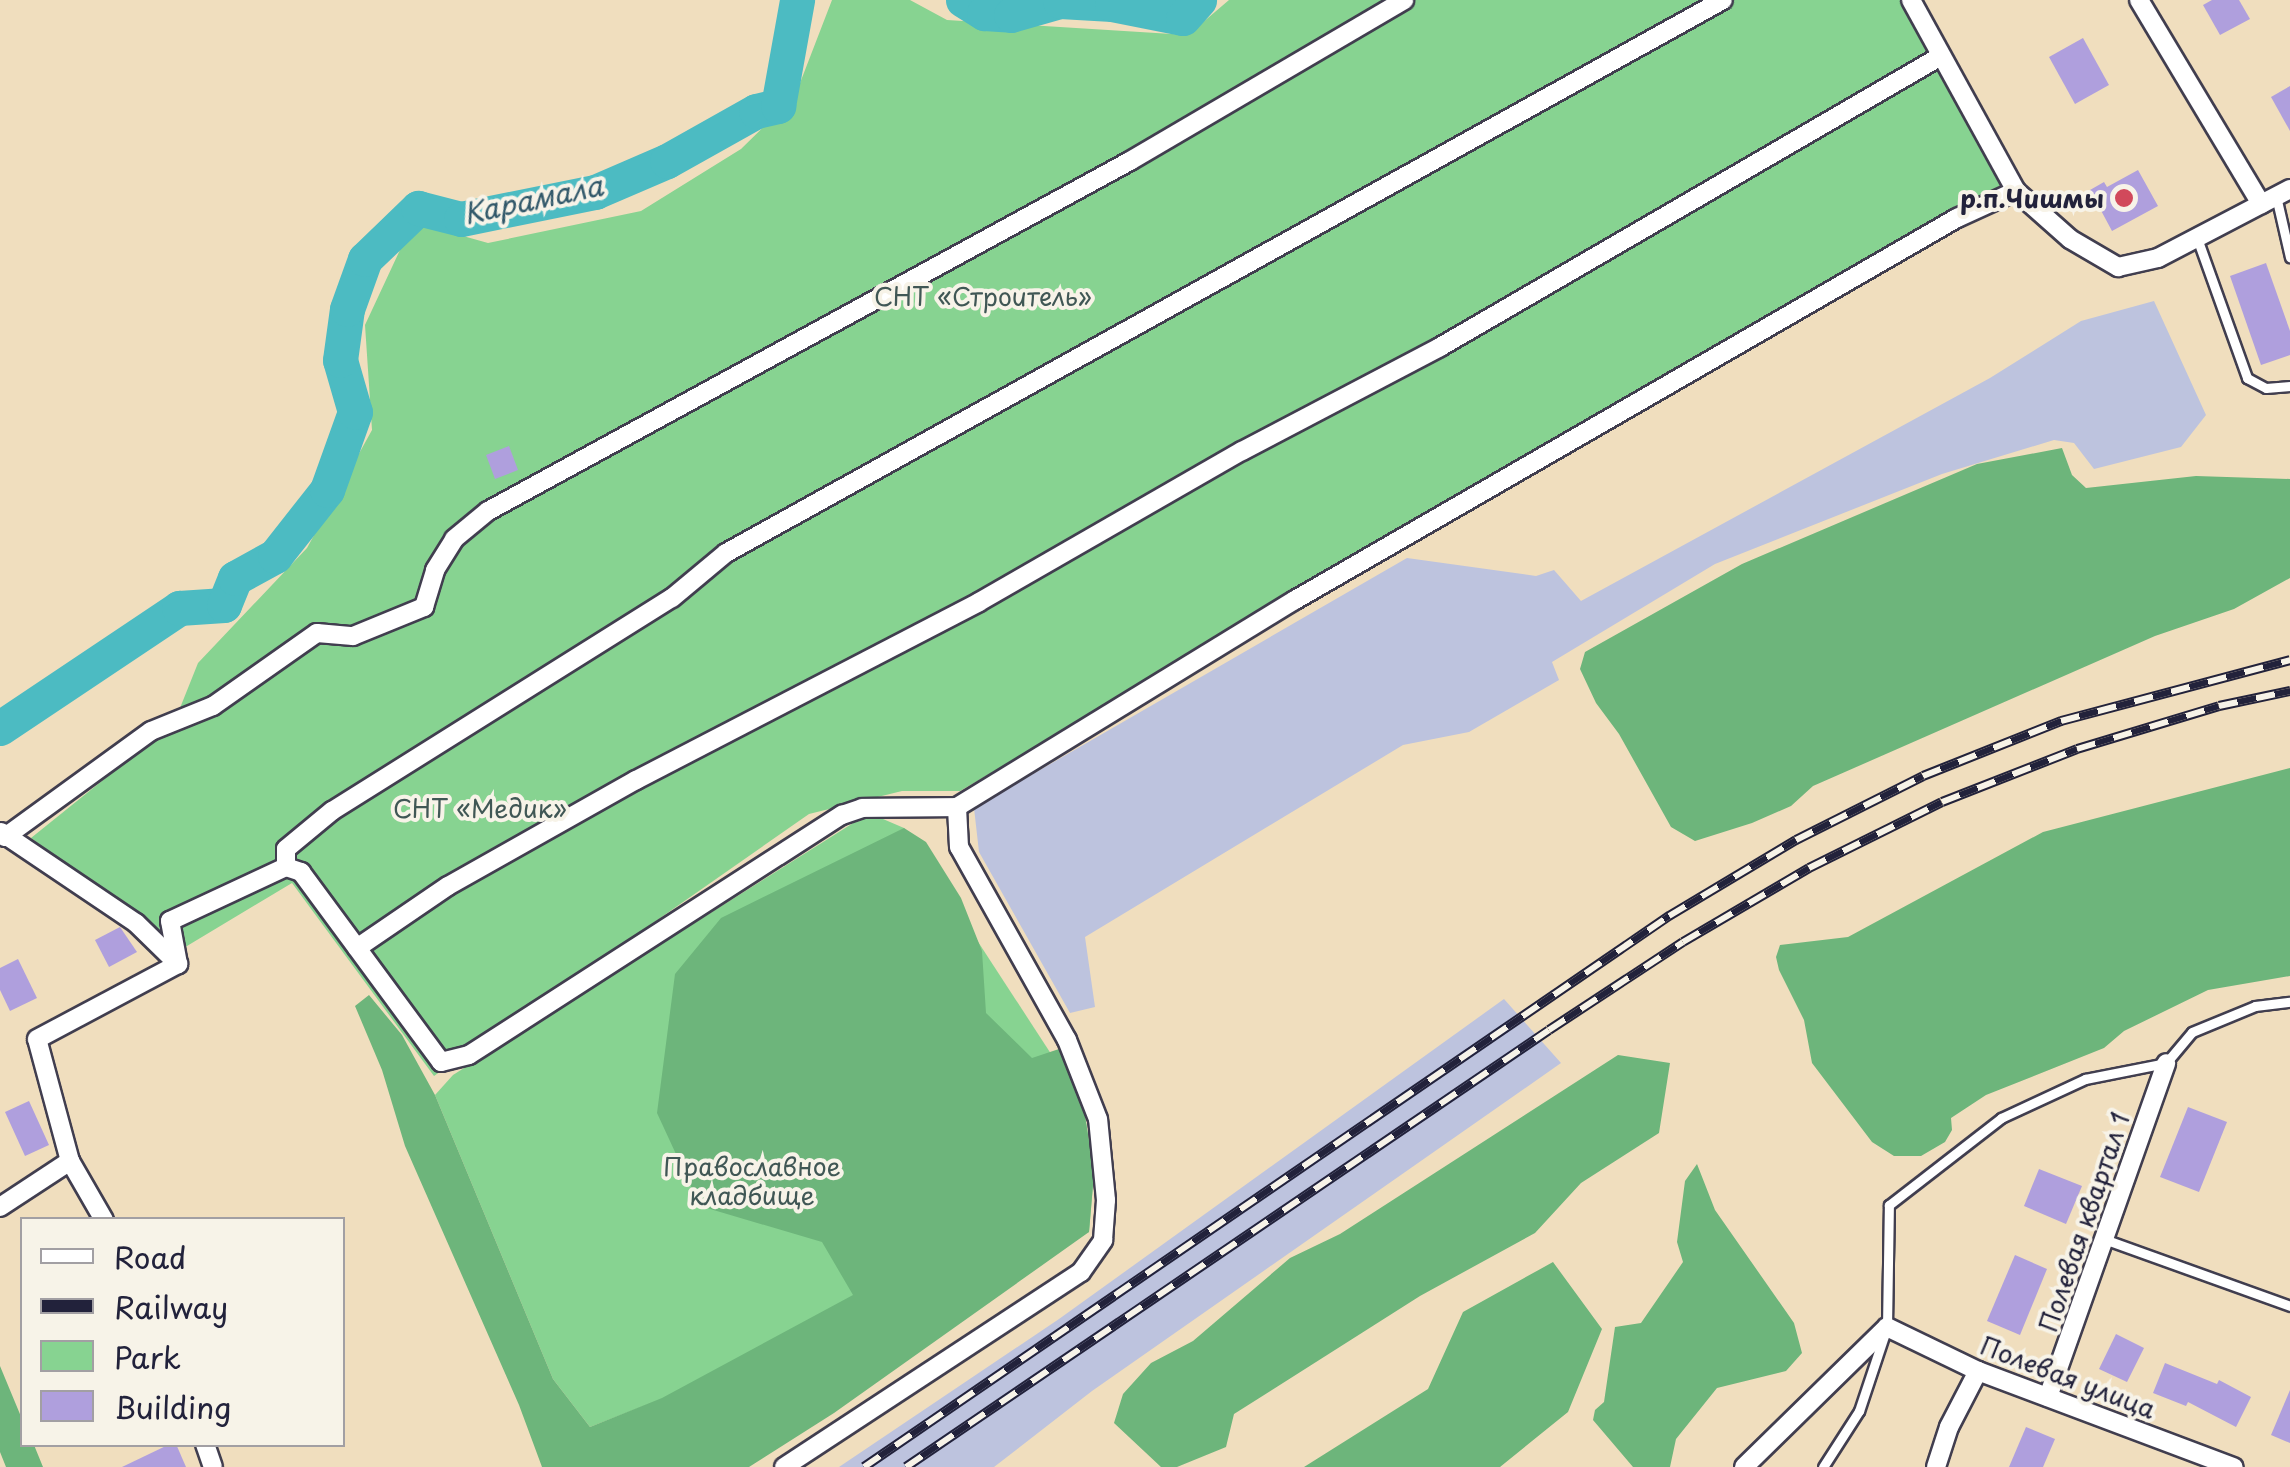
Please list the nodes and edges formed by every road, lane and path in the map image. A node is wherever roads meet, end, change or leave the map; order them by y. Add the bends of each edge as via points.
1 (1404, 0) edge
2 (1723, 0) edge
3 (1911, 0) edge
4 (2139, 0) edge
5 (1941, 56) junction
6 (2016, 191) junction
7 (2276, 196) edge
8 (2197, 238) junction
9 (2290, 257) edge
10 (2290, 386) edge
11 (957, 807) junction
12 (3, 834) edge
13 (286, 867) junction
14 (357, 948) junction
15 (178, 964) junction
16 (2290, 1002) edge
17 (2166, 1063) junction
18 (70, 1161) junction
19 (0, 1207) edge
20 (102, 1217) edge
21 (2104, 1239) junction
22 (2290, 1306) edge
23 (1888, 1327) junction
24 (1978, 1371) junction
25 (2048, 1397) junction
26 (784, 1467) edge
27 (1744, 1467) edge
28 (1822, 1467) edge
29 (1936, 1467) edge
30 (2234, 1467) edge

1 - 12 street via 1098,179 488,511 454,539 424,607 354,636 317,633 213,706 151,731
2 - 13 street via 726,553 672,598 332,811 286,849
3 - 5 street
4 - 7 street
5 - 6 street
5 - 14 street via 1440,348 1242,451 978,602 636,780 448,886
6 - 8 street via 2070,239 2118,267 2158,258
6 - 11 street via 1957,218 1295,600
7 - 8 street
7 - 9 lane
8 - 10 lane via 2247,378 2266,388
11 - 14 street via 842,814 469,1056 440,1062
11 - 26 street via 959,847 1067,1040 1098,1119 1103,1240 1081,1272
12 - 15 street via 136,923
13 - 14 street via 301,872
13 - 15 street via 170,922
15 - 18 street via 37,1039
16 - 17 lane via 2255,1006 2192,1032
17 - 21 street, Полевая квартал 1
17 - 23 lane via 2085,1079 2001,1118 1889,1204
18 - 19 street
18 - 20 street
21 - 22 lane
21 - 25 street, Полевая квартал 1
23 - 24 street, Полевая улица
23 - 27 street
23 - 28 lane via 1859,1411
24 - 25 street, Полевая улица
24 - 29 street
25 - 30 street, Полевая улица

